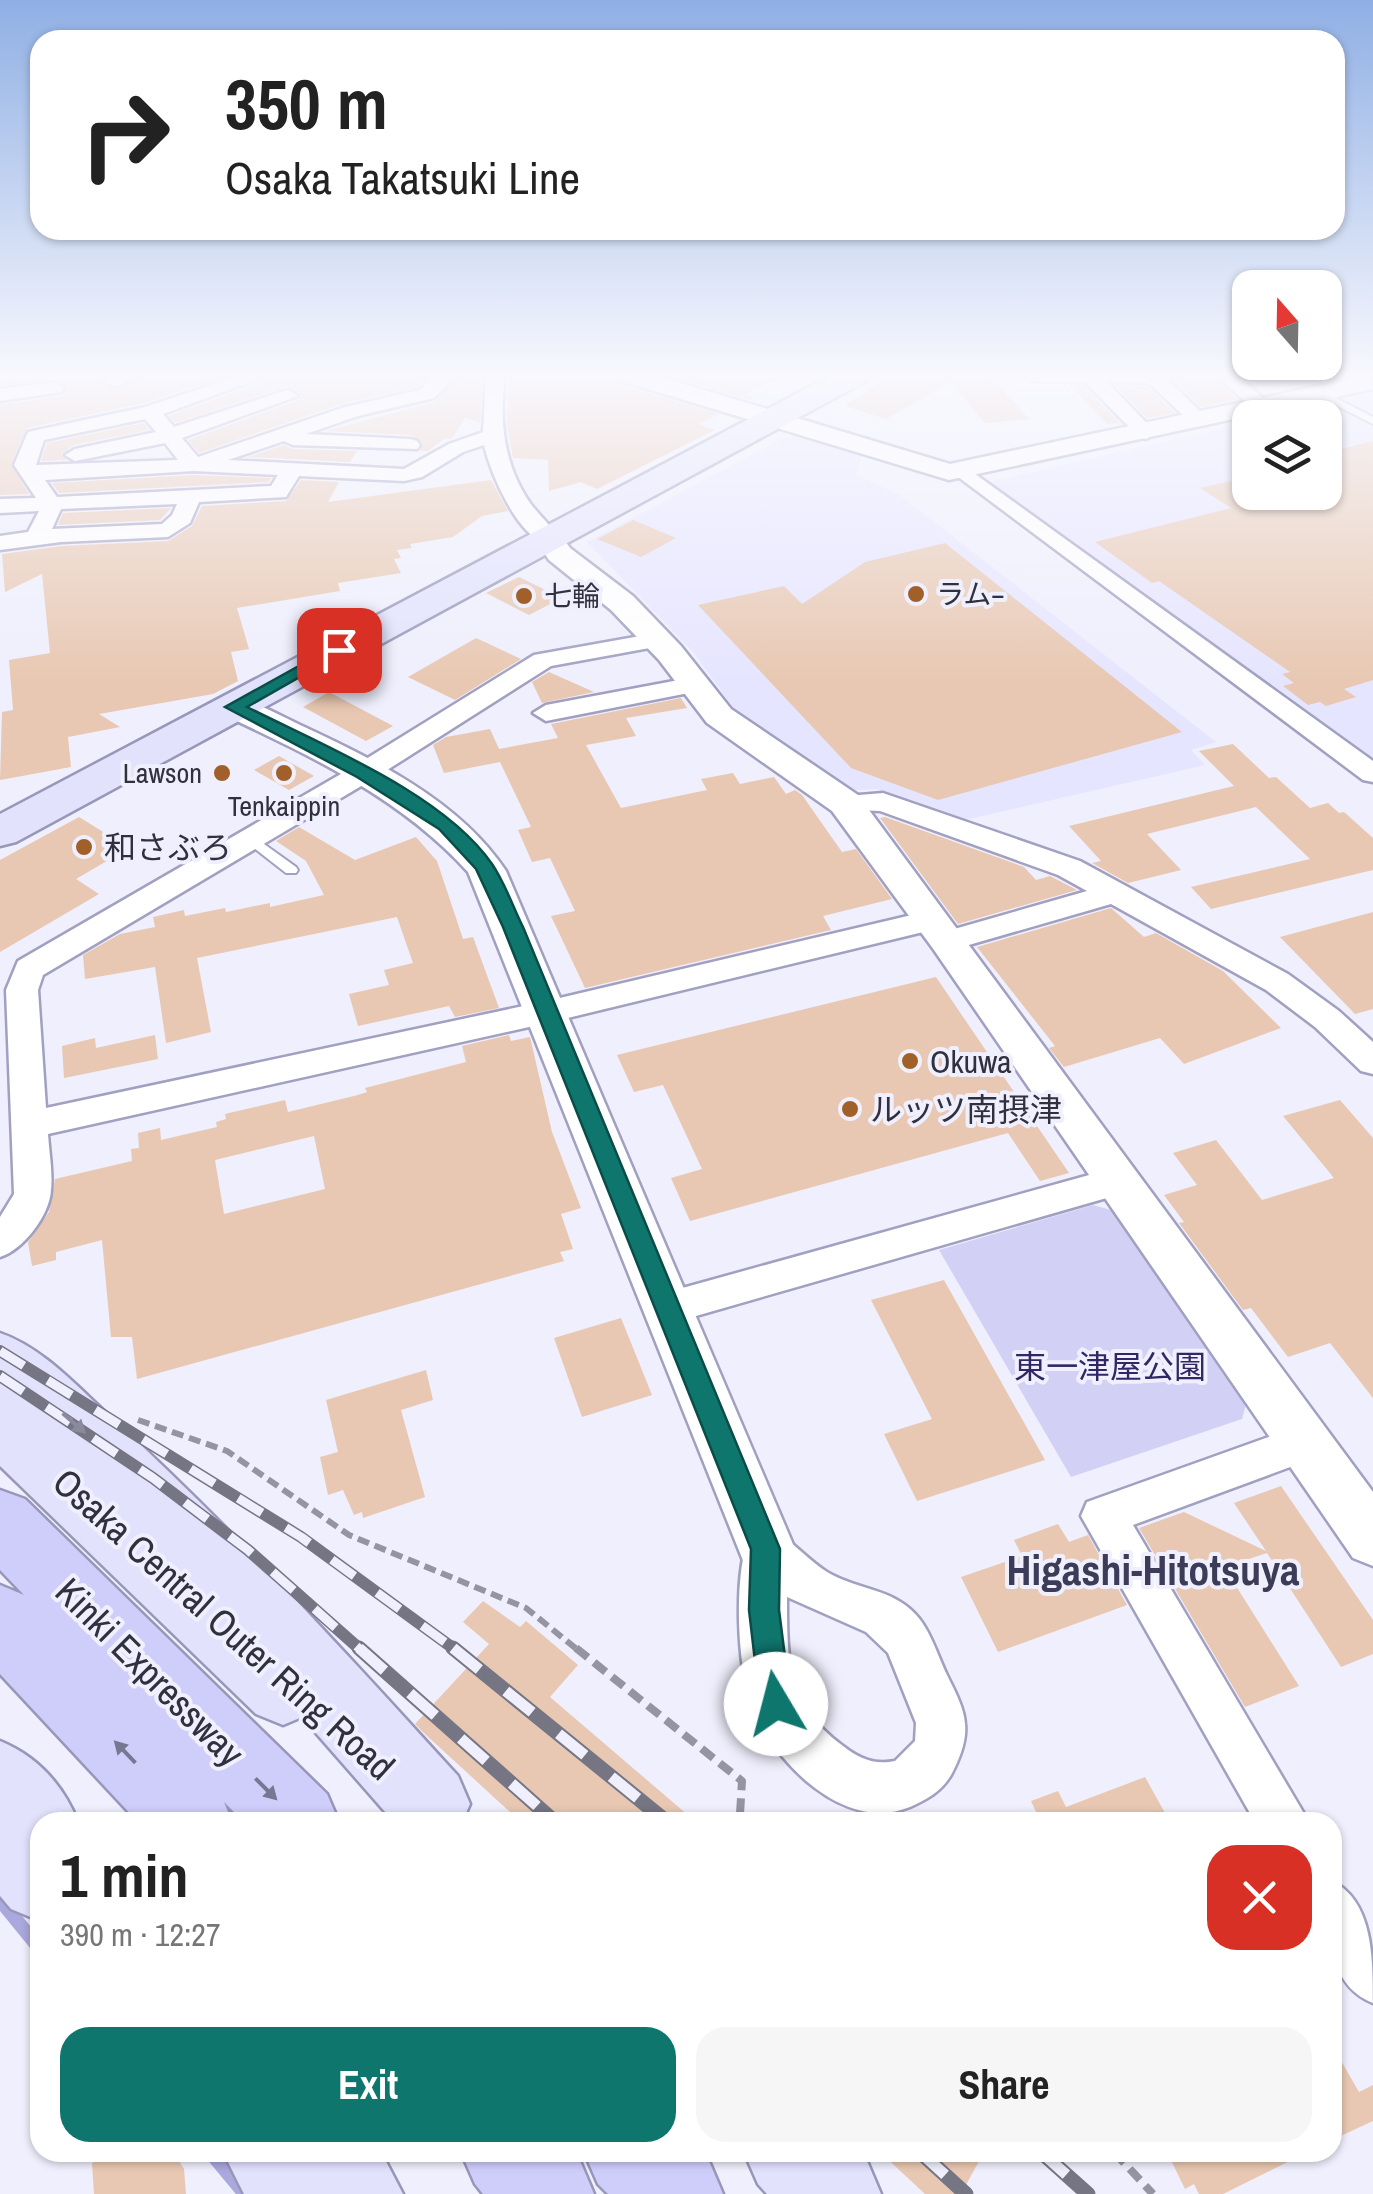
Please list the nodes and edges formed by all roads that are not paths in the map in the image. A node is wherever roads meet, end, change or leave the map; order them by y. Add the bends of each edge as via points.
1 (33, 477) edge
2 (288, 477) edge
3 (503, 477) edge
4 (663, 477) edge
5 (971, 477) edge
6 (190, 498) junction
7 (50, 503) junction
8 (0, 506) edge
9 (38, 538) junction
10 (549, 538) junction
11 (0, 543) edge
12 (657, 640) junction
13 (695, 685) junction
14 (234, 707) junction
15 (546, 712) dead end
16 (363, 773) junction
17 (1373, 774) edge
18 (845, 803) junction
19 (0, 832) edge
20 (250, 838) junction
21 (291, 870) dead end
22 (1113, 893) junction
23 (941, 931) junction
24 (547, 1012) junction
25 (1373, 1062) edge
26 (31, 1124) junction
27 (1118, 1180) junction
28 (0, 1242) edge
29 (668, 1308) junction
30 (0, 1360) edge
31 (0, 1423) edge
32 (1305, 1443) junction
33 (0, 1522) edge
34 (1373, 1539) edge
35 (766, 1549) junction
36 (0, 1621) edge
37 (0, 1780) edge
38 (182, 1812) edge
39 (289, 1812) edge
40 (439, 1812) edge
41 (439, 1812) edge
42 (1277, 1812) edge
43 (30, 1815) edge
44 (0, 1833) edge
45 (30, 1868) edge
46 (1342, 1924) edge
47 (1373, 1976) edge
48 (277, 2162) edge
49 (329, 2162) edge
50 (517, 2162) edge
51 (640, 2162) edge
52 (800, 2162) edge
53 (304, 2194) edge
54 (356, 2194) edge
55 (547, 2194) edge
56 (673, 2194) edge
57 (834, 2194) edge

1 - 7 street
2 - 6 street via 278,492
3 - 10 street
4 - 10 main road
5 - 17 street
6 - 7 street
6 - 9 street via 168,530
7 - 8 street
7 - 9 street
9 - 11 street
10 - 12 street
10 - 14 main road
12 - 13 street
12 - 16 street via 544,660
13 - 15 street
13 - 18 street via 719,716
14 - 16 street
14 - 19 main road
16 - 20 street
16 - 24 street via 446,825 484,867
18 - 22 street via 884,802 910,810 1069,868
18 - 23 street
20 - 21 lane
20 - 26 street via 28,970 22,990
22 - 23 street
22 - 25 street via 1277,982
23 - 24 street
23 - 27 street
24 - 26 street
24 - 29 street
26 - 28 street via 34,1194
27 - 29 street
27 - 32 street
29 - 35 street
30 -> 40 main road via 86,1433 246,1597
31 - 41 main road, Osaka Central Outer Ring Road via 284,1687
32 - 34 street
32 - 42 street via 1103,1516
33 -> 39 highway, Kinki Expressway
35 - 35 street via 814,1590 875,1610 906,1639 941,1730 933,1759 914,1779 887,1788 858,1784 800,1740 781,1715 772,1692 764,1610
38 -> 36 highway, Kinki Expressway
37 - 43 main road
44 - 45 main road
46 - 47 street
48 - 53 main road
49 - 54 main road
50 - 55 highway
51 - 56 highway
52 - 57 main road

